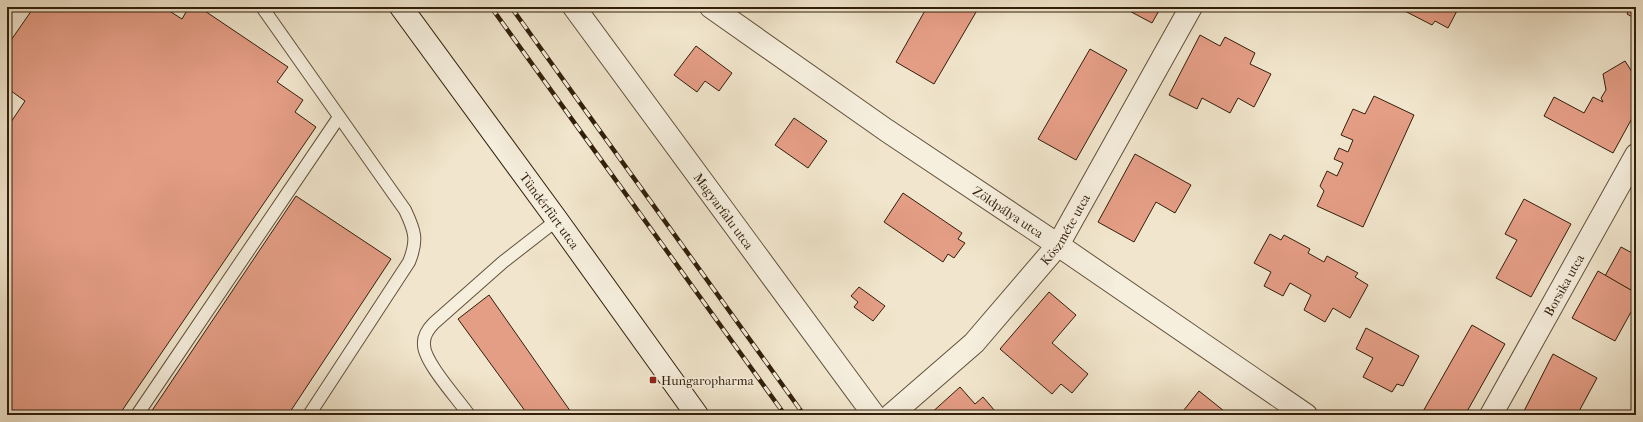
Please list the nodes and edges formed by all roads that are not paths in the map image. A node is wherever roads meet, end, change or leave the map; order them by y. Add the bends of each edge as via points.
1 (262, 7) edge
2 (401, 7) edge
3 (574, 7) edge
4 (712, 7) edge
5 (1190, 7) edge
6 (340, 117) junction
7 (1636, 155) edge
8 (557, 220) junction
9 (1058, 245) junction
10 (137, 415) edge
11 (309, 415) edge
12 (469, 415) edge
13 (698, 415) edge
14 (874, 415) edge
15 (891, 415) edge
16 (1306, 415) edge
17 (1491, 415) edge

1 - 6 lane
2 - 8 street, Tündérfürt utca
3 - 14 street, Magyarfalu utca
4 - 9 street, Zöldpálya utca via 886,130
5 - 9 street, Köszméte utca
6 - 10 lane
6 - 11 lane via 405,210 414,230 414,249 409,262
7 - 17 street, Borsika utca
8 - 12 lane via 503,262 427,330 423,343 428,360
8 - 13 street, Tündérfürt utca
9 - 15 street, Köszméte utca via 974,343
9 - 16 street, Zöldpálya utca

